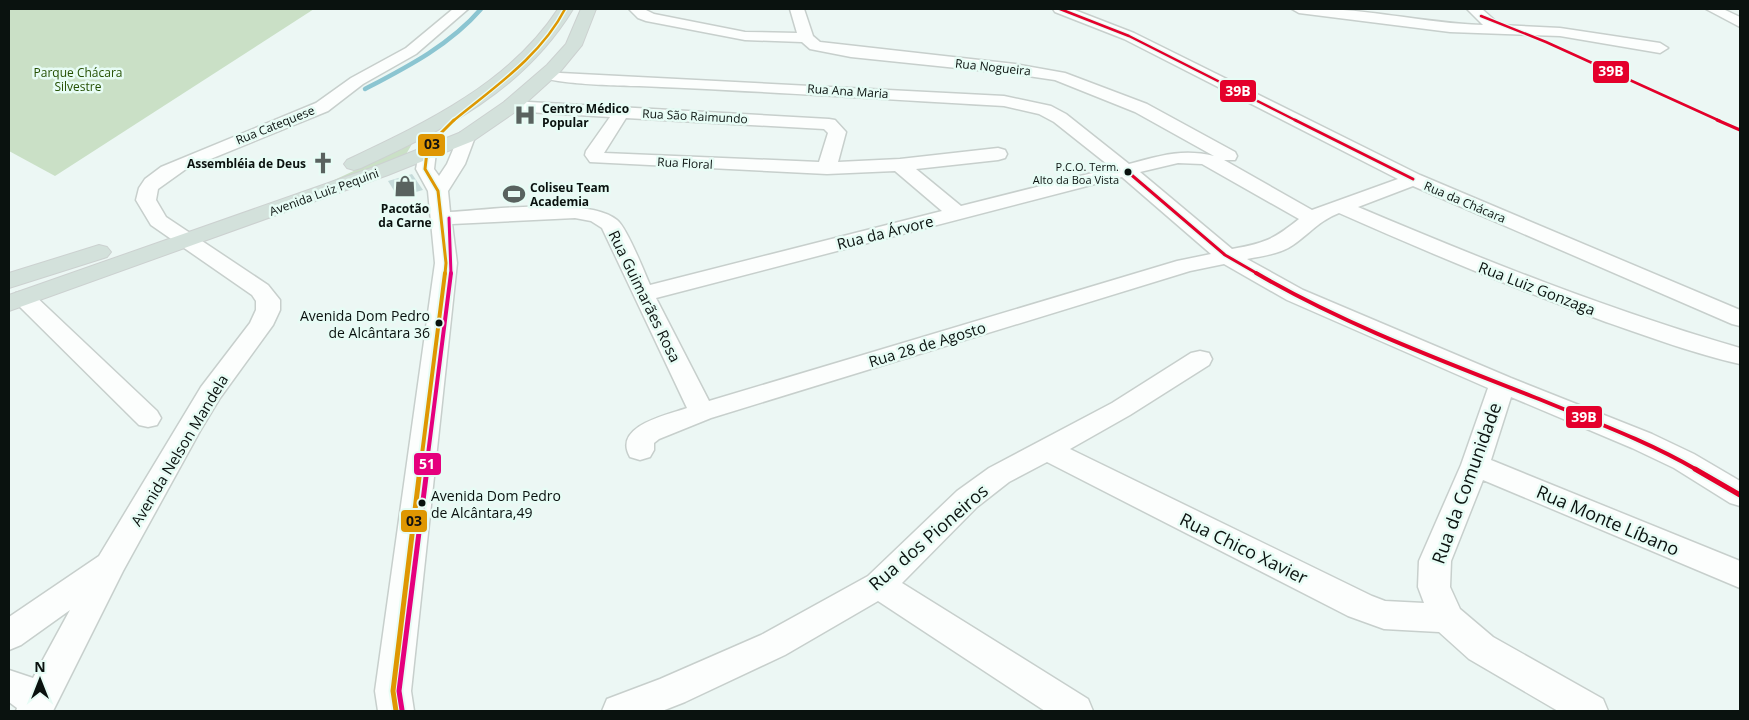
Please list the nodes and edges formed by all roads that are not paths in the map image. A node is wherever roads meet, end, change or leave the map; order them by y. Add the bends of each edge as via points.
1 (461, 9) edge
2 (564, 9) edge
3 (588, 9) edge
4 (636, 9) edge
5 (797, 9) edge
6 (1060, 9) edge
7 (1300, 9) edge
8 (1474, 9) edge
9 (1713, 9) edge
10 (1740, 23) edge
11 (1498, 31) junction
12 (806, 38) junction
13 (1660, 48) dead end
14 (547, 75) junction
15 (480, 97) junction
16 (511, 106) junction
17 (622, 113) junction
18 (466, 136) junction
19 (427, 152) junction
20 (998, 154) dead end
21 (829, 161) junction
22 (900, 165) junction
23 (1128, 172) junction
24 (1413, 179) junction
25 (438, 191) junction
26 (1326, 212) junction
27 (958, 214) junction
28 (443, 218) junction
29 (178, 234) junction
30 (1228, 257) junction
31 (14, 294) edge
32 (643, 294) junction
33 (1740, 319) edge
34 (1740, 356) edge
35 (1200, 360) dead end
36 (1502, 384) junction
37 (702, 412) junction
38 (148, 418) dead end
39 (640, 450) dead end
40 (1048, 450) junction
41 (1475, 465) junction
42 (1740, 495) edge
43 (111, 564) junction
44 (1740, 575) edge
45 (879, 585) junction
46 (1447, 618) junction
47 (9, 635) edge
48 (9, 686) edge
49 (36, 707) edge
50 (396, 711) edge
51 (620, 711) edge
52 (1075, 711) edge
53 (1590, 711) edge

1 - 29 street, Rua Catequese via 411,51 357,81 322,106 190,160 160,177 148,189 146,200 158,221
2 - 15 main road, Avenida Luiz Pequini via 543,42
3 - 14 main road, Avenida Luiz Pequini via 574,45
4 - 12 street, Rua Nogueira via 652,18 745,36
5 - 12 street
6 - 24 street, Rua da Chácara via 1128,36
7 - 11 street
8 - 11 street
9 - 10 street
11 - 13 street via 1576,34
12 - 26 street, Rua Nogueira via 809,43 824,48 1015,68 1071,79 1141,108
14 - 16 main road, Avenida Luiz Pequini
14 - 23 street, Rua Ana Maria via 1024,104 1060,118
15 - 19 main road via 442,131
15 - 29 main road, Avenida Luiz Pequini via 350,166
16 - 17 street, Rua São Raimundo
16 - 18 main road, Avenida Luiz Pequini
17 - 21 street, Rua São Raimundo via 829,124 837,132
17 - 21 street, Rua Floral via 595,151 597,158
18 - 19 main road, Avenida Luiz Pequini
18 - 25 street via 456,164
19 - 25 street via 425,169
19 - 29 main road, Avenida Luiz Pequini
20 - 22 street
21 - 22 street
22 - 27 street
23 - 26 street, Rua Luiz Gonzaga via 1178,157 1197,157
23 - 27 street, Rua da Árvore
23 - 30 street, Rua Ana Maria
24 - 26 street
24 - 33 street, Rua da Chácara
25 - 28 street
26 - 30 street, Rua 28 de Agosto via 1273,248
26 - 34 street, Rua Luiz Gonzaga via 1412,238 1588,308
27 - 32 street, Rua da Árvore
28 - 32 street, Rua Guimarães Rosa via 553,212 597,216 611,225
28 - 50 street via 446,263 394,691
29 - 31 main road, Avenida Luiz Pequini
29 - 43 street, Avenida Nelson Mandela via 260,290 268,300 268,310 261,325 210,393
30 - 36 street, Rua Ana Maria via 1295,295
30 - 37 street, Rua 28 de Agosto via 1185,266
31 - 38 street
32 - 37 street, Rua Guimarães Rosa
35 - 40 street, Rua dos Pioneiros
36 - 41 street, Rua da Comunidade
36 - 42 street, Rua Ana Maria via 1642,441 1684,461
37 - 39 street, Rua 28 de Agosto via 649,432 639,443
40 - 45 street, Rua dos Pioneiros via 999,475 967,499
40 - 46 street, Rua Chico Xavier via 1360,606 1384,615
41 - 44 street, Rua Monte Líbano
41 - 46 street, Rua da Comunidade via 1435,561 1434,587
43 - 47 street
43 - 49 street, Avenida Nelson Mandela
45 - 51 street, Rua dos Pioneiros via 773,645
45 - 52 street
46 - 53 street, Rua da Comunidade via 1481,648
48 - 49 street via 18,688

